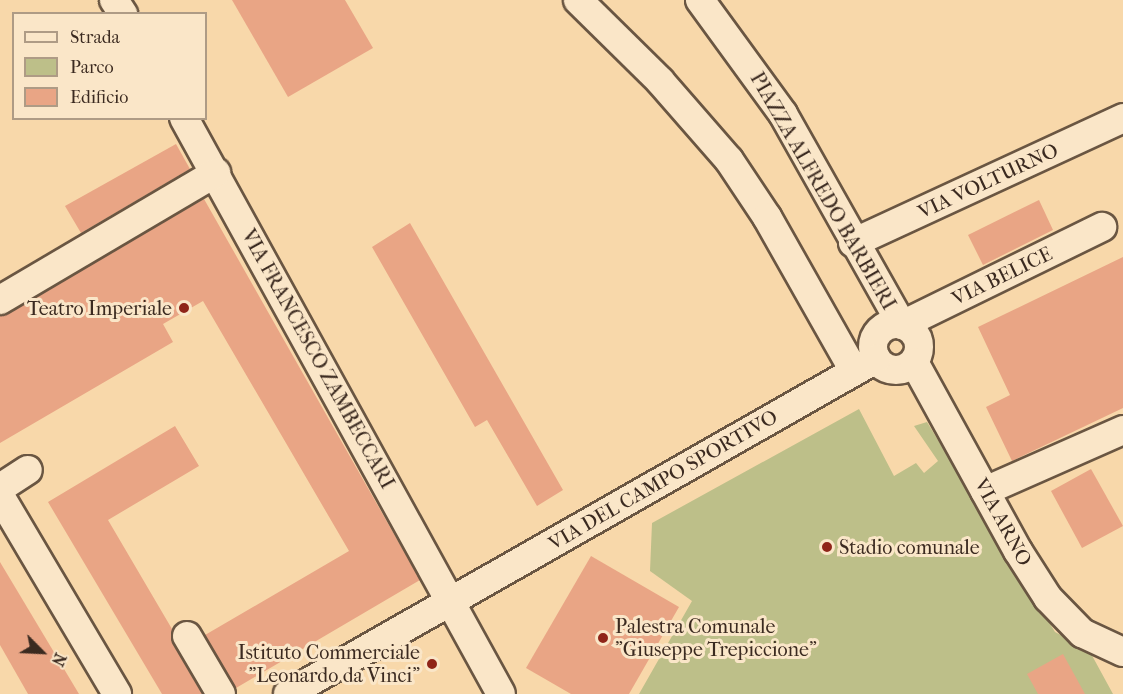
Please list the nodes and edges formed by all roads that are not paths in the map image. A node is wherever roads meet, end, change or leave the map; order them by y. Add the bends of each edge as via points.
1 (578, 0) edge
2 (700, 0) edge
3 (1123, 118) edge
4 (185, 120) edge
5 (216, 173) junction
6 (1102, 227) dead end
7 (853, 243) junction
8 (0, 300) edge
9 (902, 325) junction
10 (914, 362) junction
11 (865, 365) junction
12 (1123, 430) edge
13 (28, 470) dead end
14 (985, 491) junction
15 (2, 504) edge
16 (451, 601) junction
17 (187, 636) dead end
18 (1123, 652) edge
19 (117, 694) edge
20 (221, 694) edge
21 (288, 694) edge
22 (501, 694) edge

1 - 11 street via 660,81 729,160
2 - 7 street, PIAZZA ALFREDO BARBIERI via 774,99
3 - 7 street, VIA VOLTURNO
4 - 5 street, VIA FRANCESCO ZAMBECCARI
5 - 8 street
5 - 16 street, VIA FRANCESCO ZAMBECCARI
6 - 9 street, VIA BELICE
7 - 9 street, PIAZZA ALFREDO BARBIERI
9 - 10 street via 919,344
9 - 11 street via 888,326 877,333
10 - 11 street via 894,371
10 - 14 street, VIA ARNO
11 - 16 street, VIA DEL CAMPO SPORTIVO
12 - 14 street
13 - 15 street
14 - 18 street, VIA ARNO via 1018,551 1057,608 1082,633
15 - 19 street
16 - 21 street, VIA DEL CAMPO SPORTIVO
16 - 22 street, VIA FRANCESCO ZAMBECCARI
17 - 20 street

